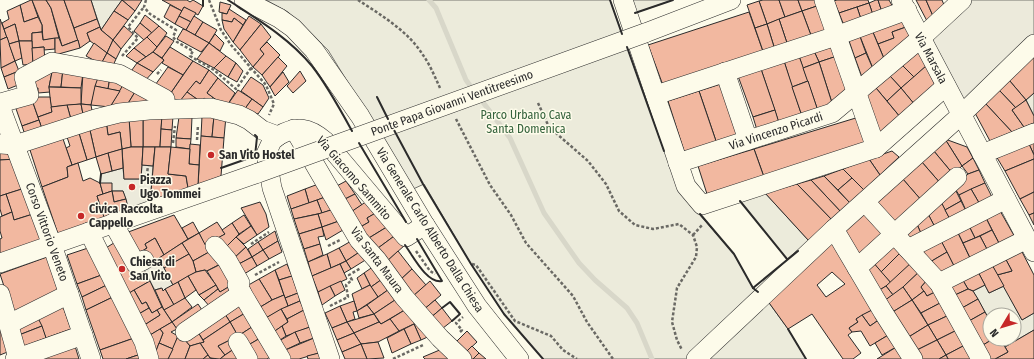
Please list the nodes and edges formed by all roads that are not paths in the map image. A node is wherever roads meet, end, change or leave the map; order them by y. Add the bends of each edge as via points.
1 (244, 0) edge
2 (623, 0) edge
3 (824, 0) edge
4 (725, 1) edge
5 (953, 2) edge
6 (904, 5) edge
7 (836, 36) junction
8 (921, 38) junction
9 (1034, 44) edge
10 (725, 72) junction
11 (946, 86) junction
12 (857, 93) junction
13 (656, 95) junction
14 (165, 99) dead end
15 (0, 104) edge
16 (961, 115) junction
17 (278, 131) junction
18 (1034, 133) edge
19 (748, 140) junction
20 (7, 144) edge
21 (876, 148) junction
22 (982, 154) junction
23 (678, 163) junction
24 (957, 177) dead end
25 (1006, 199) junction
26 (865, 202) junction
27 (113, 224) junction
28 (425, 225) junction
29 (834, 229) junction
30 (89, 232) junction
31 (894, 234) junction
32 (52, 245) junction
33 (1031, 245) edge
34 (215, 246) dead end
35 (908, 250) junction
36 (144, 260) dead end
37 (0, 263) edge
38 (857, 268) junction
39 (938, 283) junction
40 (241, 288) junction
41 (0, 294) edge
42 (69, 294) junction
43 (9, 324) junction
44 (185, 332) dead end
45 (83, 335) junction
46 (238, 342) dead end
47 (689, 356) edge
48 (16, 358) edge
49 (91, 359) edge
50 (149, 359) edge
51 (248, 359) edge
52 (281, 359) edge
53 (330, 359) edge
54 (462, 359) edge
55 (519, 359) edge
56 (914, 359) edge
57 (981, 359) edge

1 - 28 street, Via Generale Carlo Alberto Dalla Chiesa via 293,28 314,50 360,116
2 - 13 street
3 - 7 street
4 - 27 street, Ponte Papa Giovanni Ventitreesimo, bridge
5 - 8 street, Via Vincenzo Picardi
6 - 7 street
6 - 8 street, Via Marsala
7 - 10 street
7 - 12 street
8 - 11 street, Via Marsala
8 - 12 street, Via Vincenzo Picardi
9 - 16 street
10 - 13 street
10 - 19 street
11 - 16 street, Via Marsala
11 - 21 street
12 - 19 street, Via Vincenzo Picardi via 832,113
12 - 21 street
13 - 23 street
14 - 15 street via 119,74 52,62 24,77 29,95
15 - 20 street, Corso Vittorio Veneto
16 - 22 street, Via Marsala
16 - 26 street
17 - 20 street, Via Giacomo Sammito via 239,115 211,108 149,110 119,113
17 - 28 street, Via Giacomo Sammito via 310,130 325,141 406,237
17 - 53 street via 266,154 272,188
17 - 54 street, Via Santa Maura via 409,303
18 - 22 street
19 - 23 street, Via Vincenzo Picardi
20 - 32 street, Corso Vittorio Veneto
21 - 23 street via 702,214 686,186
22 - 25 street, Via Marsala
24 - 31 street
25 - 33 street, Via Marsala
25 - 35 street
26 - 29 street
26 - 31 street
27 - 30 street, Ponte Papa Giovanni Ventitreesimo
27 - 36 street via 136,264
28 - 55 street, Via Generale Carlo Alberto Dalla Chiesa via 477,306
29 - 38 street
29 - 47 street via 766,293
30 - 32 street, Ponte Papa Giovanni Ventitreesimo
30 - 50 street via 144,342
31 - 35 street
31 - 38 street
32 - 37 street, Ponte Papa Giovanni Ventitreesimo
32 - 42 street, Corso Vittorio Veneto
33 - 39 street
34 - 40 street via 227,260
35 - 39 street
38 - 56 street
39 - 57 street
40 - 44 street
40 - 52 street
41 - 43 street
42 - 43 street
42 - 45 street, Corso Vittorio Veneto
43 - 48 street
45 - 48 street
45 - 49 street, Corso Vittorio Veneto
46 - 51 street

